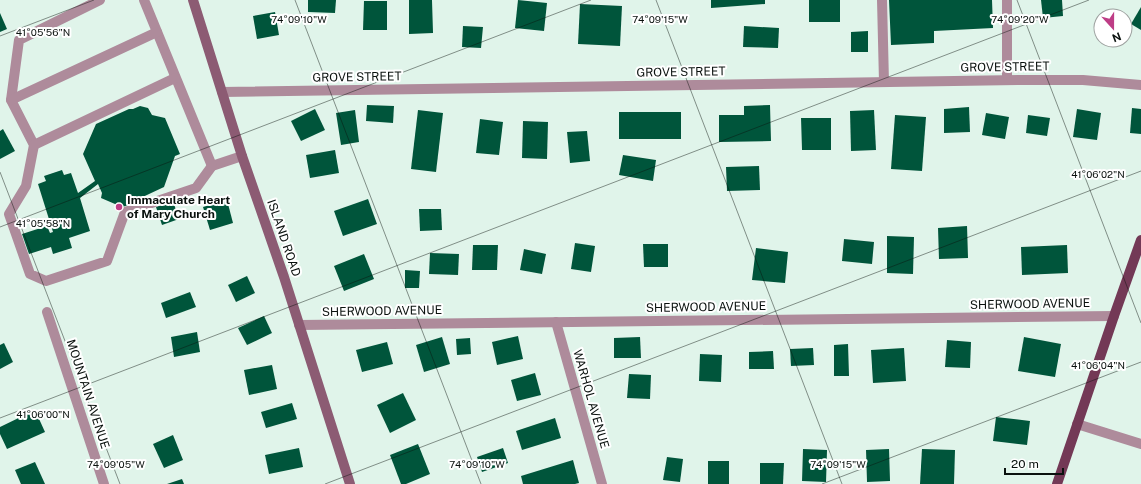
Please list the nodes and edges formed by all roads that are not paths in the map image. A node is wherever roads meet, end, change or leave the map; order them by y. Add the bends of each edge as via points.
1 (100, 0) edge
2 (144, 0) edge
3 (193, 0) edge
4 (882, 0) edge
5 (1007, 0) edge
6 (157, 32) junction
7 (175, 78) junction
8 (1007, 80) junction
9 (884, 82) junction
10 (1141, 85) edge
11 (222, 92) junction
12 (11, 100) junction
13 (34, 144) junction
14 (242, 156) junction
15 (212, 166) junction
16 (1141, 240) edge
17 (47, 312) dead end
18 (1114, 316) junction
19 (556, 322) junction
20 (299, 325) junction
21 (1077, 424) junction
22 (1141, 444) edge
23 (104, 484) edge
24 (350, 484) edge
25 (602, 484) edge
26 (1057, 484) edge

1 - 12 street via 19,40
2 - 6 street
3 - 11 main road, ISLAND ROAD
4 - 9 street
5 - 8 street
6 - 7 street
6 - 12 street
7 - 13 street
7 - 15 street
8 - 9 street, GROVE STREET
8 - 10 street, GROVE STREET via 1082,80
9 - 11 street, GROVE STREET
11 - 14 main road, ISLAND ROAD
12 - 13 street
13 - 15 street via 26,186 9,214 30,274 46,281 107,261 125,212 196,188
14 - 15 street
14 - 20 main road, ISLAND ROAD
16 - 18 main road
17 - 23 street, MOUNTAIN AVENUE
18 - 19 street, SHERWOOD AVENUE
18 - 21 main road
19 - 20 street, SHERWOOD AVENUE
19 - 25 street, WARHOL AVENUE
20 - 24 main road, ISLAND ROAD
21 - 22 street
21 - 26 main road

